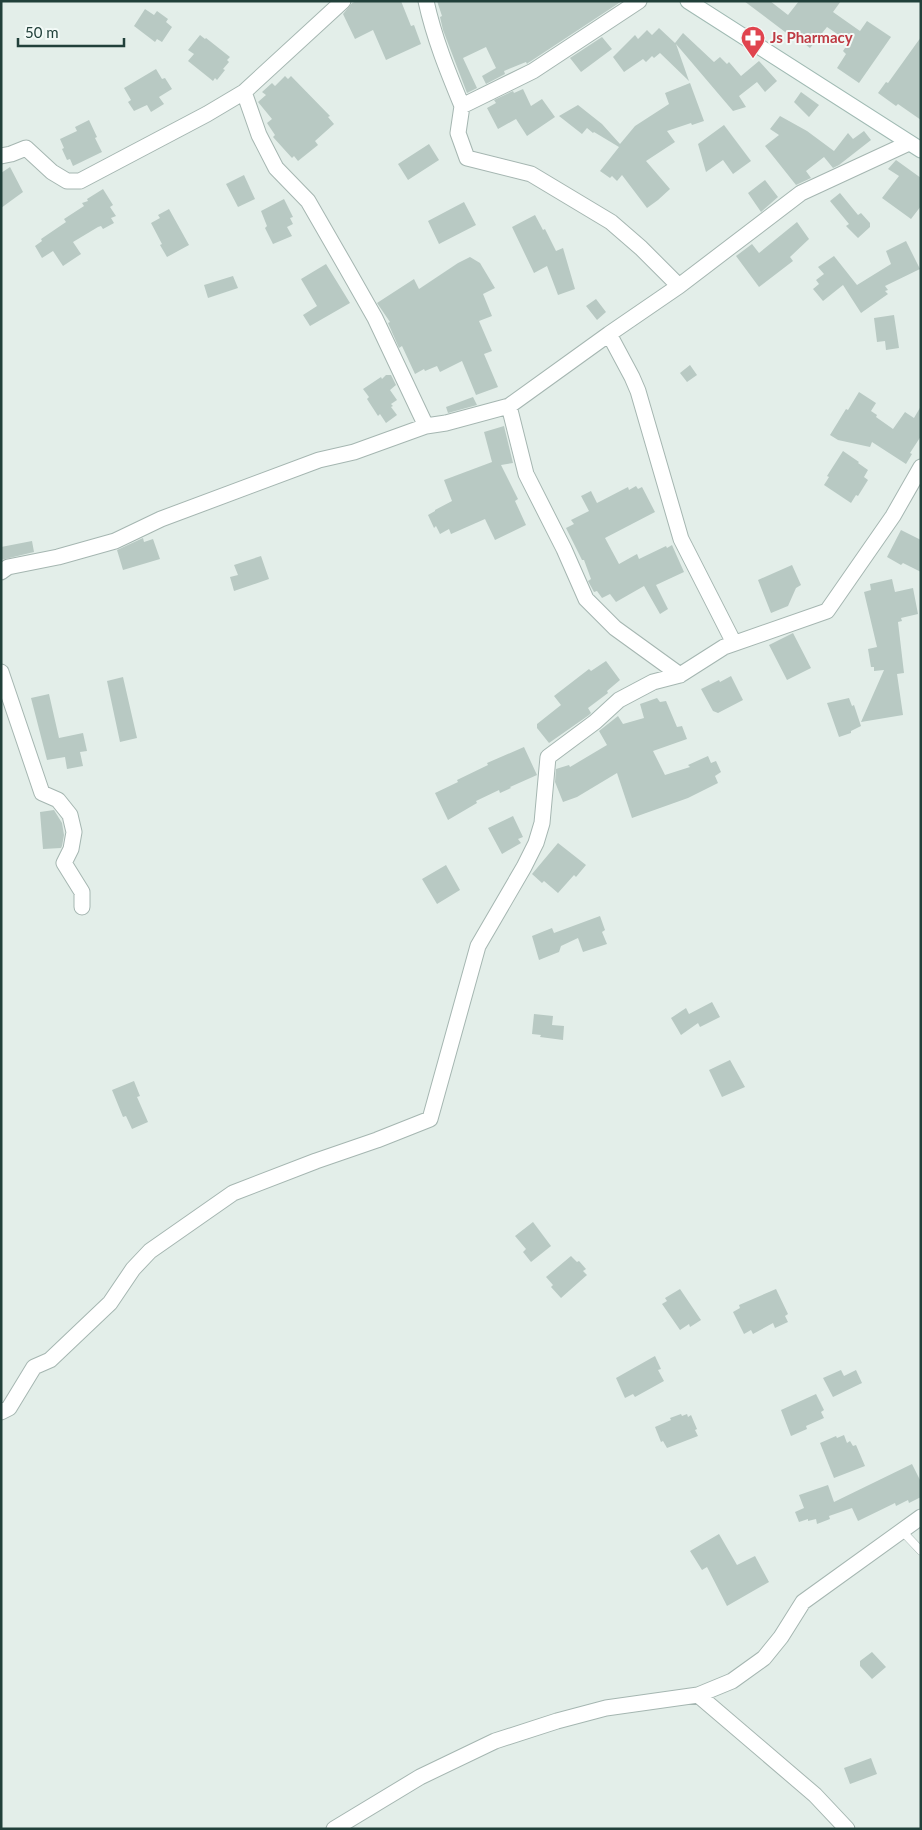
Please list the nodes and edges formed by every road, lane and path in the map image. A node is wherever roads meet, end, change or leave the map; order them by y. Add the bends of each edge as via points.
1 (343, 1) edge
2 (426, 1) edge
3 (639, 1) edge
4 (688, 1) edge
5 (244, 92) junction
6 (462, 106) junction
7 (915, 146) edge
8 (1, 156) edge
9 (679, 286) junction
10 (609, 334) junction
11 (510, 406) junction
12 (426, 426) junction
13 (921, 467) edge
14 (1, 572) edge
15 (734, 644) junction
16 (1, 672) edge
17 (680, 675) junction
18 (82, 907) dead end
19 (1, 1412) edge
20 (921, 1517) edge
21 (902, 1531) junction
22 (921, 1551) edge
23 (698, 1695) junction
24 (334, 1829) edge
25 (847, 1829) edge

1 - 5 street
2 - 6 street via 444,62
3 - 6 street via 533,71
4 - 7 street
5 - 8 street via 80,181 67,181 52,172 26,148
5 - 12 street via 259,135 276,168 308,201 374,318
6 - 9 street via 458,133 467,158 532,174 611,222
7 - 9 street via 801,193
9 - 10 street
10 - 11 street
10 - 15 street via 638,391 681,539
11 - 12 street
11 - 17 street via 526,474 586,599 615,628
12 - 14 street via 354,452 319,460 162,519 115,541 8,567
13 - 15 street via 893,516 827,611
15 - 17 street
16 - 18 street via 42,793 58,800 70,815 74,832 64,863 82,892
17 - 19 street via 653,682 619,700 548,757 542,823 536,844 478,946 430,1119 233,1193 150,1251 110,1302 50,1360 34,1367 9,1408
20 - 21 street
21 - 22 lane
21 - 23 street via 803,1602 764,1658 732,1681
23 - 24 street via 606,1708 495,1741 420,1777
23 - 25 street via 815,1796

